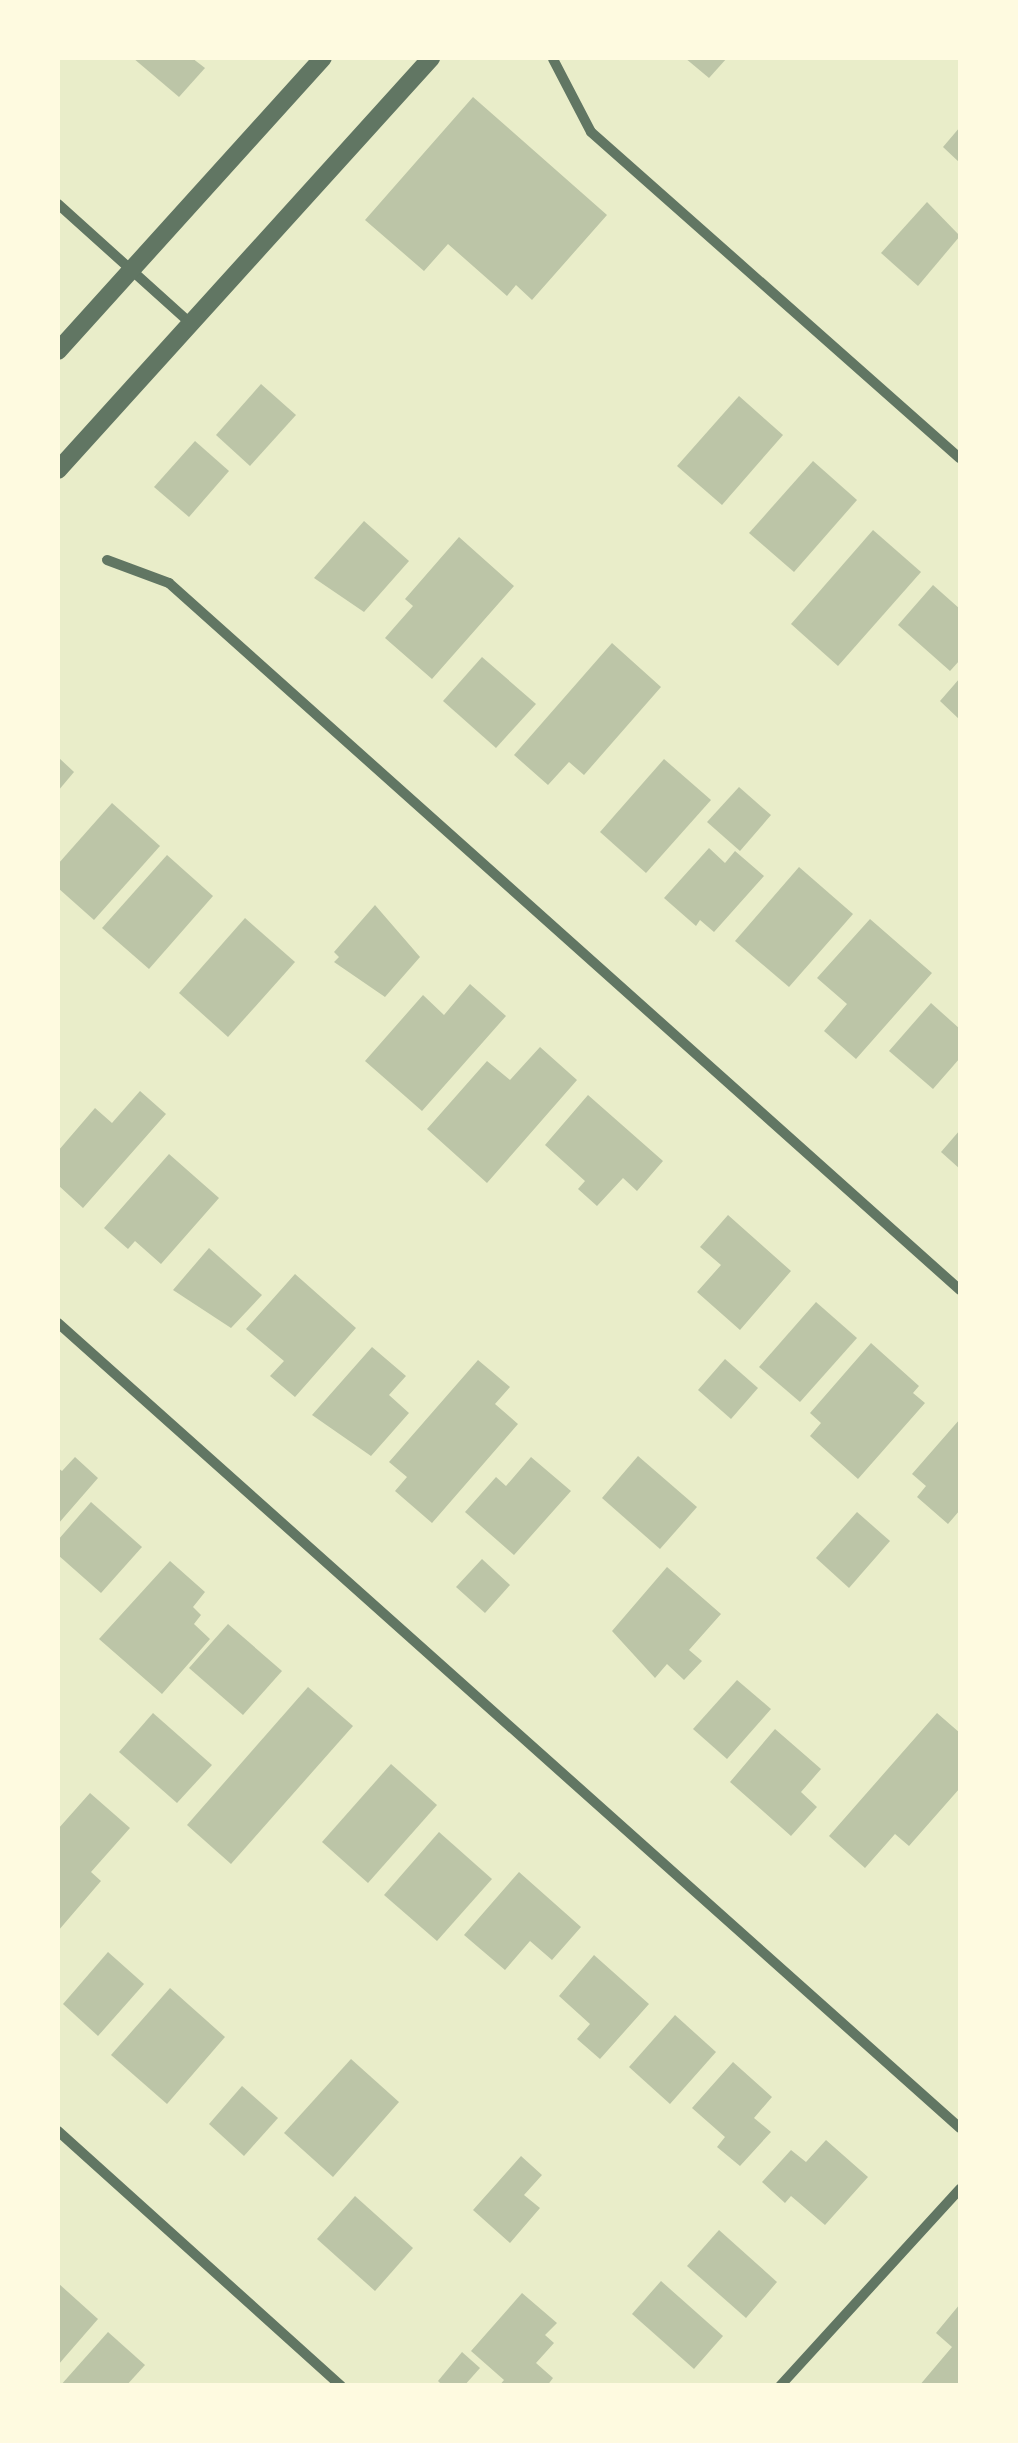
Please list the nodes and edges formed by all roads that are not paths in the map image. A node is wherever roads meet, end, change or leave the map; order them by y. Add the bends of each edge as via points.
1 (322, 58) edge
2 (431, 58) edge
3 (553, 59) edge
4 (58, 204) edge
5 (130, 270) junction
6 (190, 323) junction
7 (58, 351) edge
8 (960, 458) edge
9 (58, 470) edge
10 (107, 560) dead end
11 (960, 1290) edge
12 (58, 1323) edge
13 (960, 2128) edge
14 (58, 2131) edge
15 (960, 2189) edge
16 (341, 2386) edge
17 (780, 2386) edge

1 - 5 street
2 - 6 street
3 - 8 street via 591,132
4 - 5 street
5 - 6 street
5 - 7 street
6 - 9 street
10 - 11 street via 169,583
12 - 13 street
14 - 16 street
15 - 17 street

